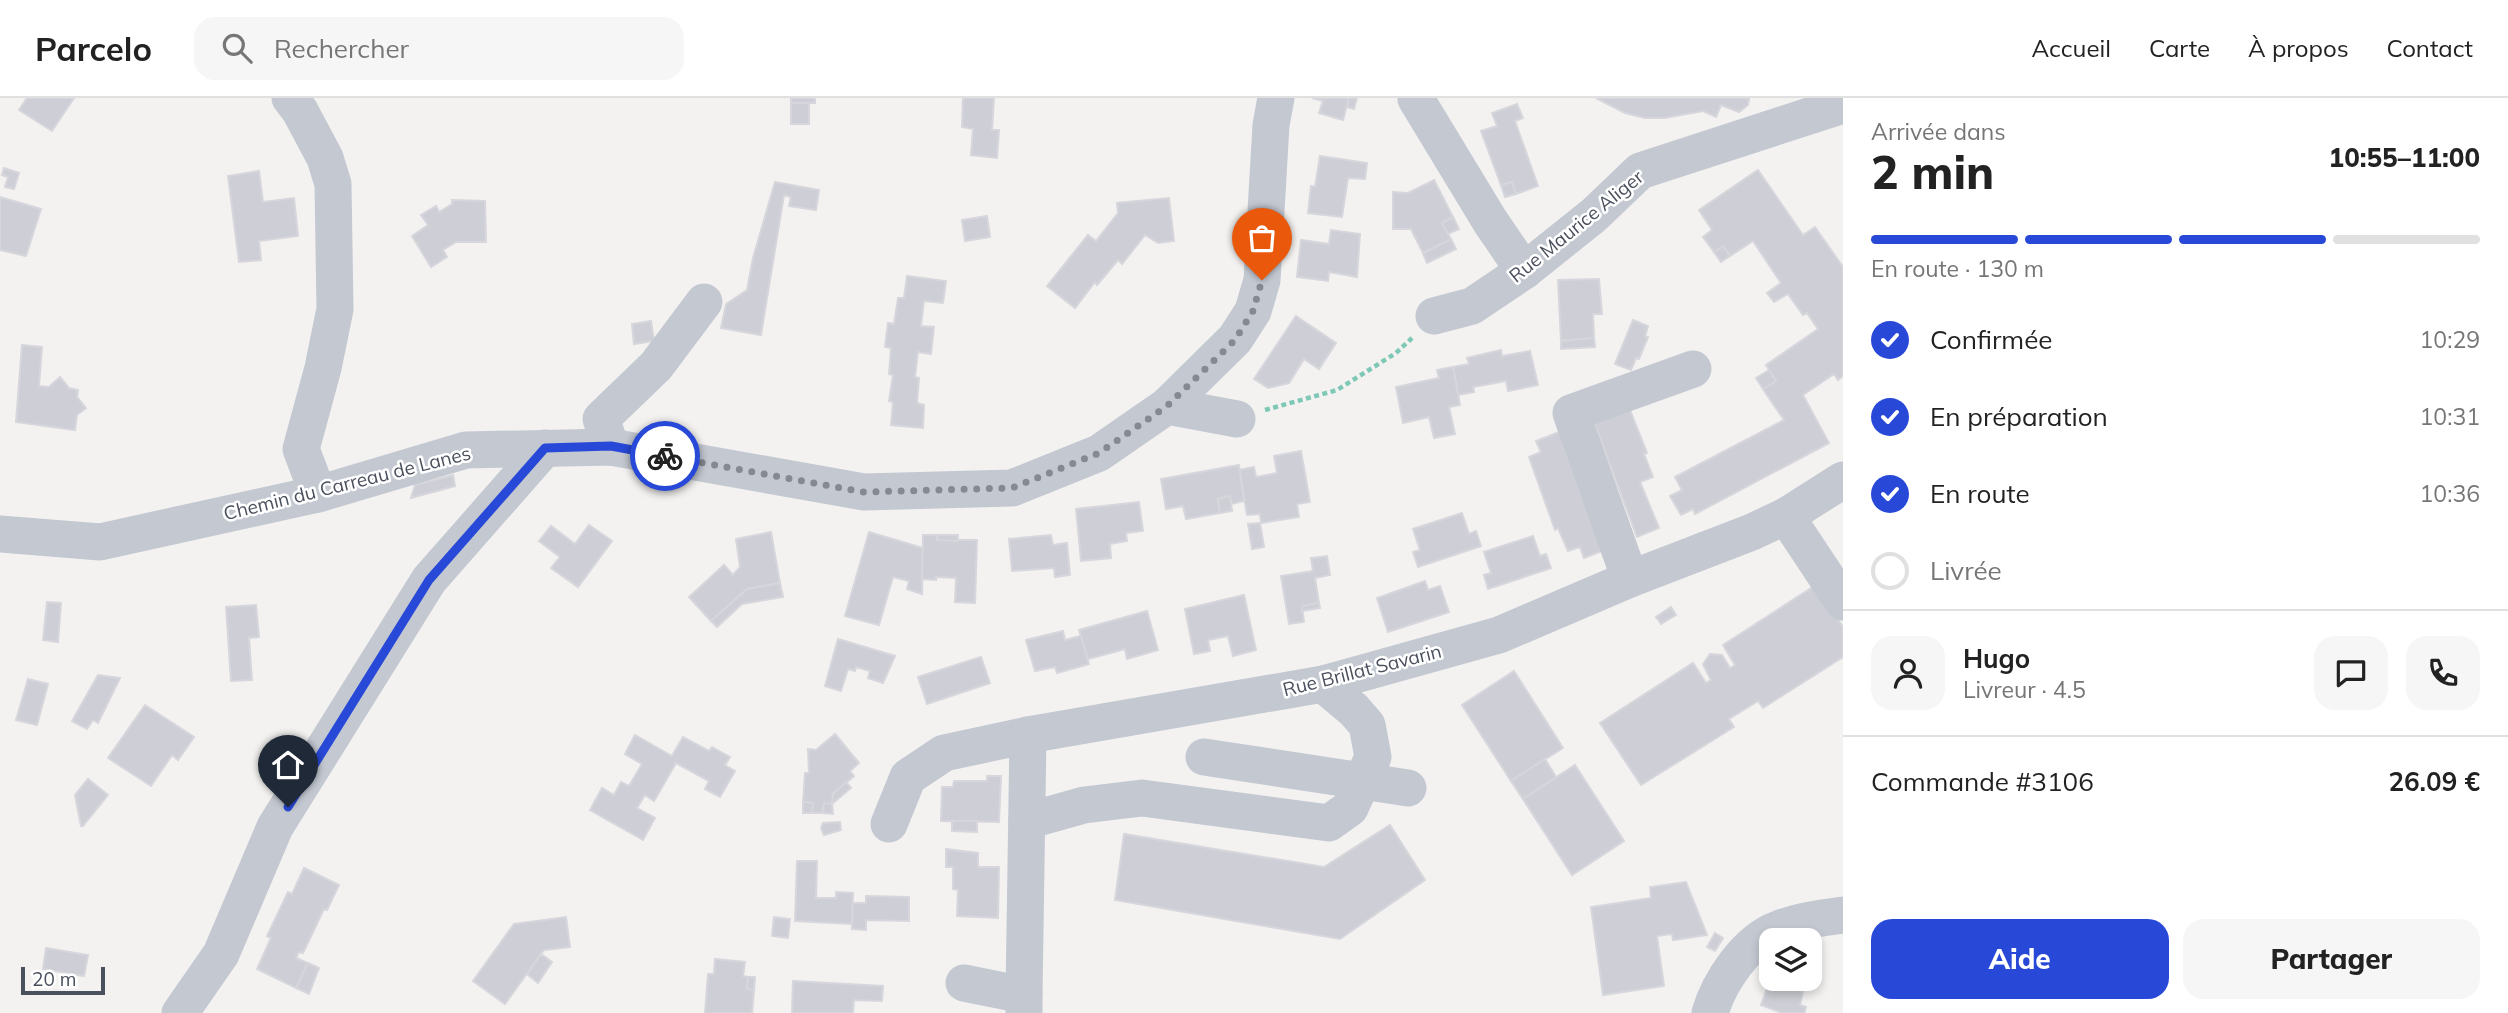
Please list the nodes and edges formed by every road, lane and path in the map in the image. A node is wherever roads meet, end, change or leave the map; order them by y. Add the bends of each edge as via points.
1 (290, 98) edge
2 (1276, 98) edge
3 (1416, 99) edge
4 (1843, 105) edge
5 (1524, 271) junction
6 (704, 302) dead end
7 (1434, 316) joint
8 (1693, 369) dead end
9 (1167, 406) junction
10 (1237, 419) joint
11 (611, 446) junction
12 (545, 448) junction
13 (1843, 480) edge
14 (318, 494) junction
15 (1786, 516) junction
16 (0, 534) edge
17 (1630, 579) junction
18 (1843, 602) edge
19 (1323, 684) junction
20 (1028, 735) junction
21 (1204, 757) dead end
22 (1362, 781) junction
23 (1408, 788) dead end
24 (1027, 821) junction
25 (889, 824) dead end
26 (1843, 915) edge
27 (964, 983) dead end
28 (1024, 1004) edge
29 (180, 1013) edge
30 (1710, 1013) edge

1 - 14 street via 326,158 333,184 334,309 301,449
2 - 9 street, Chemin du Carreau de Lanes via 1270,125 1262,280 1253,311 1235,340
3 - 5 street
4 - 5 street, Rue Maurice Aliger via 1640,171
5 - 7 street, Rue Maurice Aliger via 1472,306
6 - 11 street via 656,366 601,419
7 - 10 path via 1396,353 1337,390
8 - 17 street via 1571,413
9 - 10 street
9 - 11 street, Chemin du Carreau de Lanes via 1099,453 1012,488 863,492
11 - 12 street, Chemin du Carreau de Lanes
12 - 14 street, Chemin du Carreau de Lanes via 466,450
12 - 29 street via 429,580 275,827 221,954
13 - 15 street, Rue Brillat Savarin
14 - 16 street, Chemin du Carreau de Lanes via 100,542
15 - 17 street, Rue Brillat Savarin
15 - 18 street
17 - 19 street, Rue Brillat Savarin via 1499,635
19 - 20 street, Rue Brillat Savarin
19 - 22 street via 1367,725 1373,757
20 - 24 street
20 - 25 street, Rue Brillat Savarin via 944,752 908,778
21 - 22 street
22 - 23 street
22 - 24 street via 1350,808 1329,823 1142,798 1084,804
24 - 28 street
26 - 30 street via 1775,930 1743,953 1716,993
27 - 28 street

